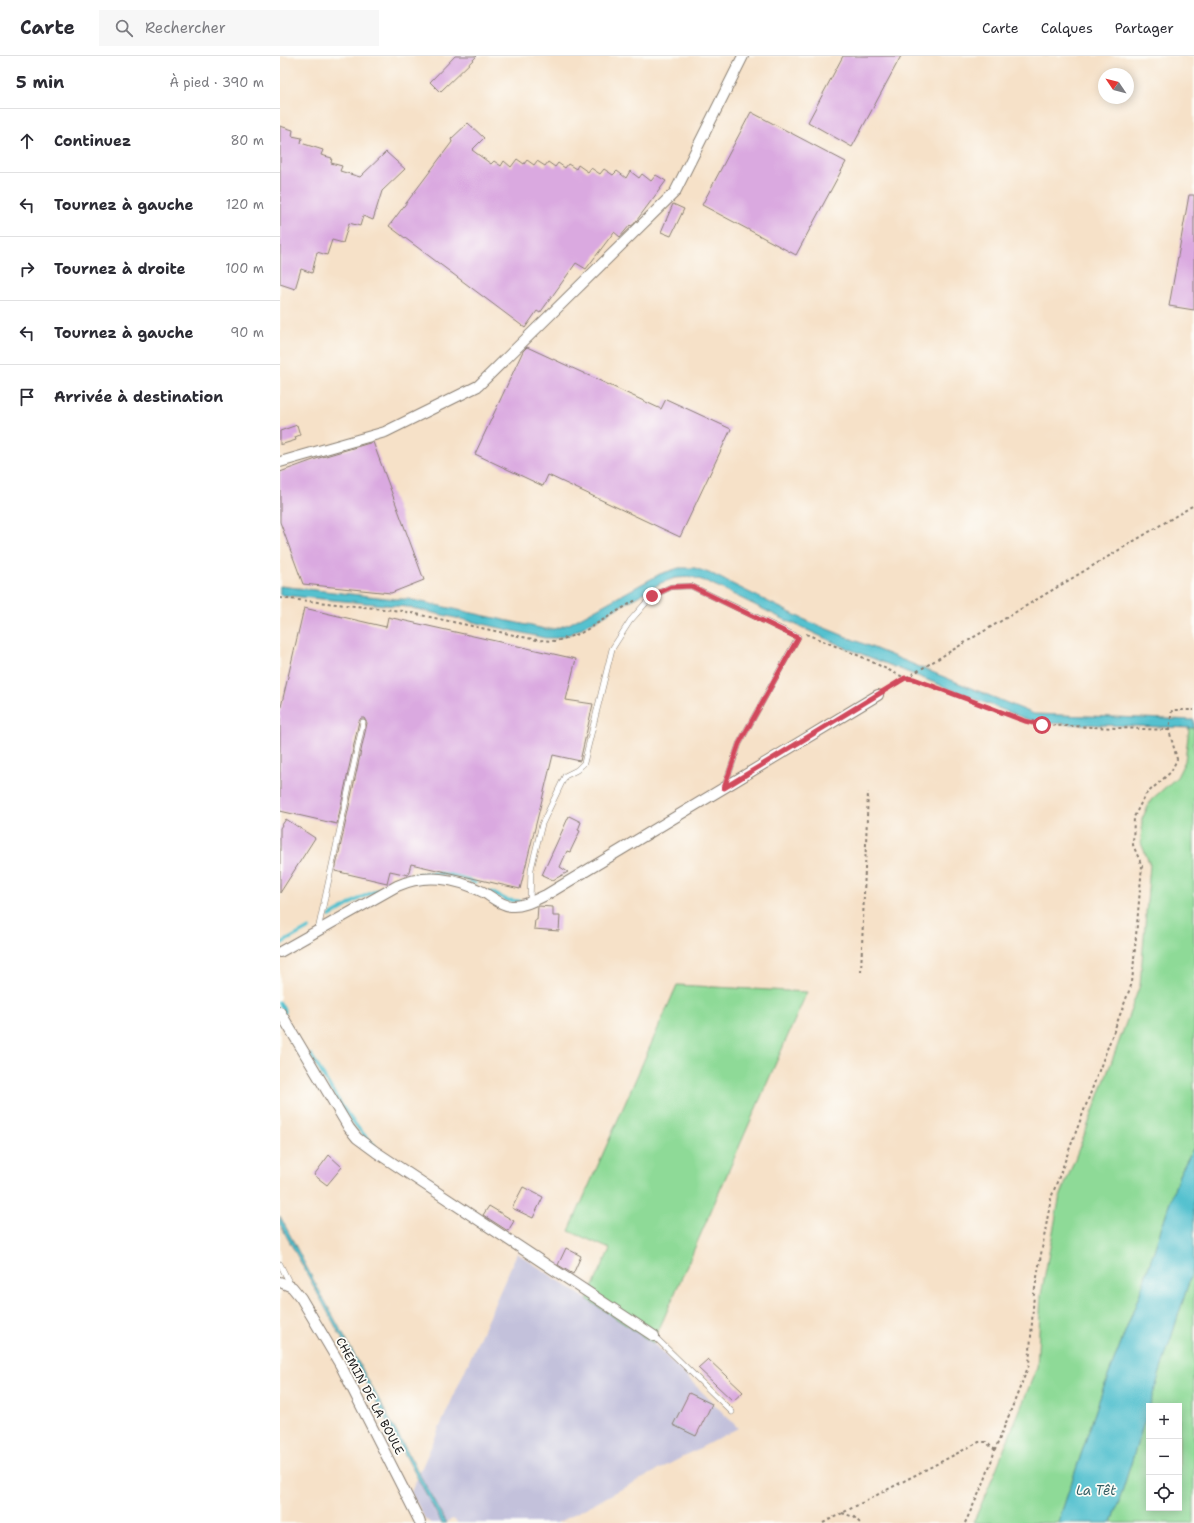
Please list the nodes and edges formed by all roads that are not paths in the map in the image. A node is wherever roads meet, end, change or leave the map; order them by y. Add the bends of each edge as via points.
1 (744, 56) edge
2 (280, 462) edge
3 (878, 695) road end
4 (363, 722) dead end
5 (724, 788) junction
6 (530, 903) junction
7 (318, 930) junction
8 (280, 952) edge
9 (280, 1012) edge
10 (280, 1264) edge
11 (280, 1282) edge
12 (292, 1287) junction
13 (654, 1336) joint
14 (732, 1412) dead end
15 (420, 1521) edge

1 - 2 street via 675,192 478,386 385,432
3 - 5 street
4 - 7 lane
5 - 6 street
5 - 6 lane via 739,744 798,638 691,586 671,587 652,596 630,621 612,649 584,763 565,776 542,824 531,869
6 - 7 street via 510,906 470,886 453,880 431,877 397,886
7 - 8 street
9 - 13 street via 357,1138
10 - 12 lane
11 - 12 street
12 - 15 street, CHEMIN DE LA BOULE via 341,1366
13 - 14 lane

